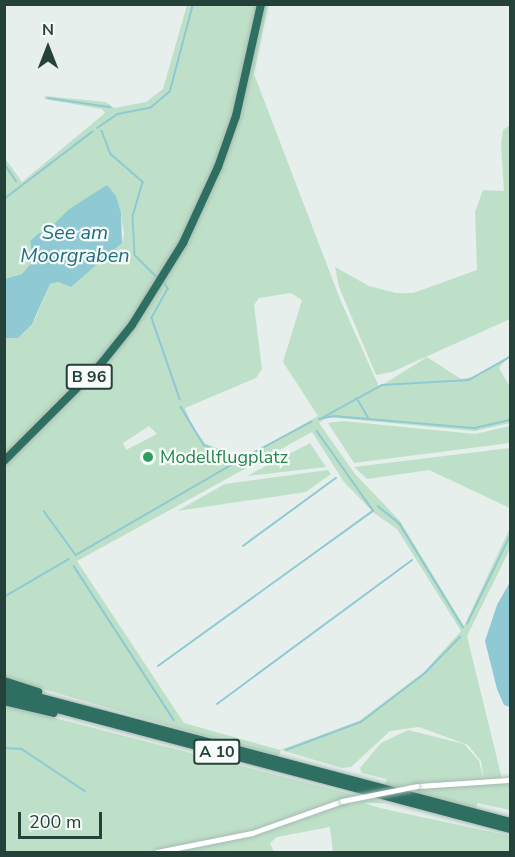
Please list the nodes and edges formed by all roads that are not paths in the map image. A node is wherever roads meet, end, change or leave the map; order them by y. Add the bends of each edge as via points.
1 (256, 4) edge
2 (261, 4) edge
3 (159, 279) junction
4 (4, 455) edge
5 (4, 461) edge
6 (4, 681) edge
7 (4, 688) edge
8 (4, 695) edge
9 (4, 702) edge
10 (69, 706) junction
11 (96, 719) junction
12 (510, 780) edge
13 (510, 822) edge
14 (510, 829) edge
15 (157, 852) edge

1 - 3 highway, B 96 via 240,86 214,166
2 - 3 highway, B 96 via 245,87 222,157 199,211
3 - 4 highway, B 96 via 98,361
3 - 5 highway, B 96 via 100,365
6 - 10 highway
7 - 10 highway, A 10
8 - 11 highway, A 10
9 - 11 highway
10 - 13 highway, A 10
11 - 14 highway, A 10
12 - 15 main road, bridge via 417,786 342,801 263,829

